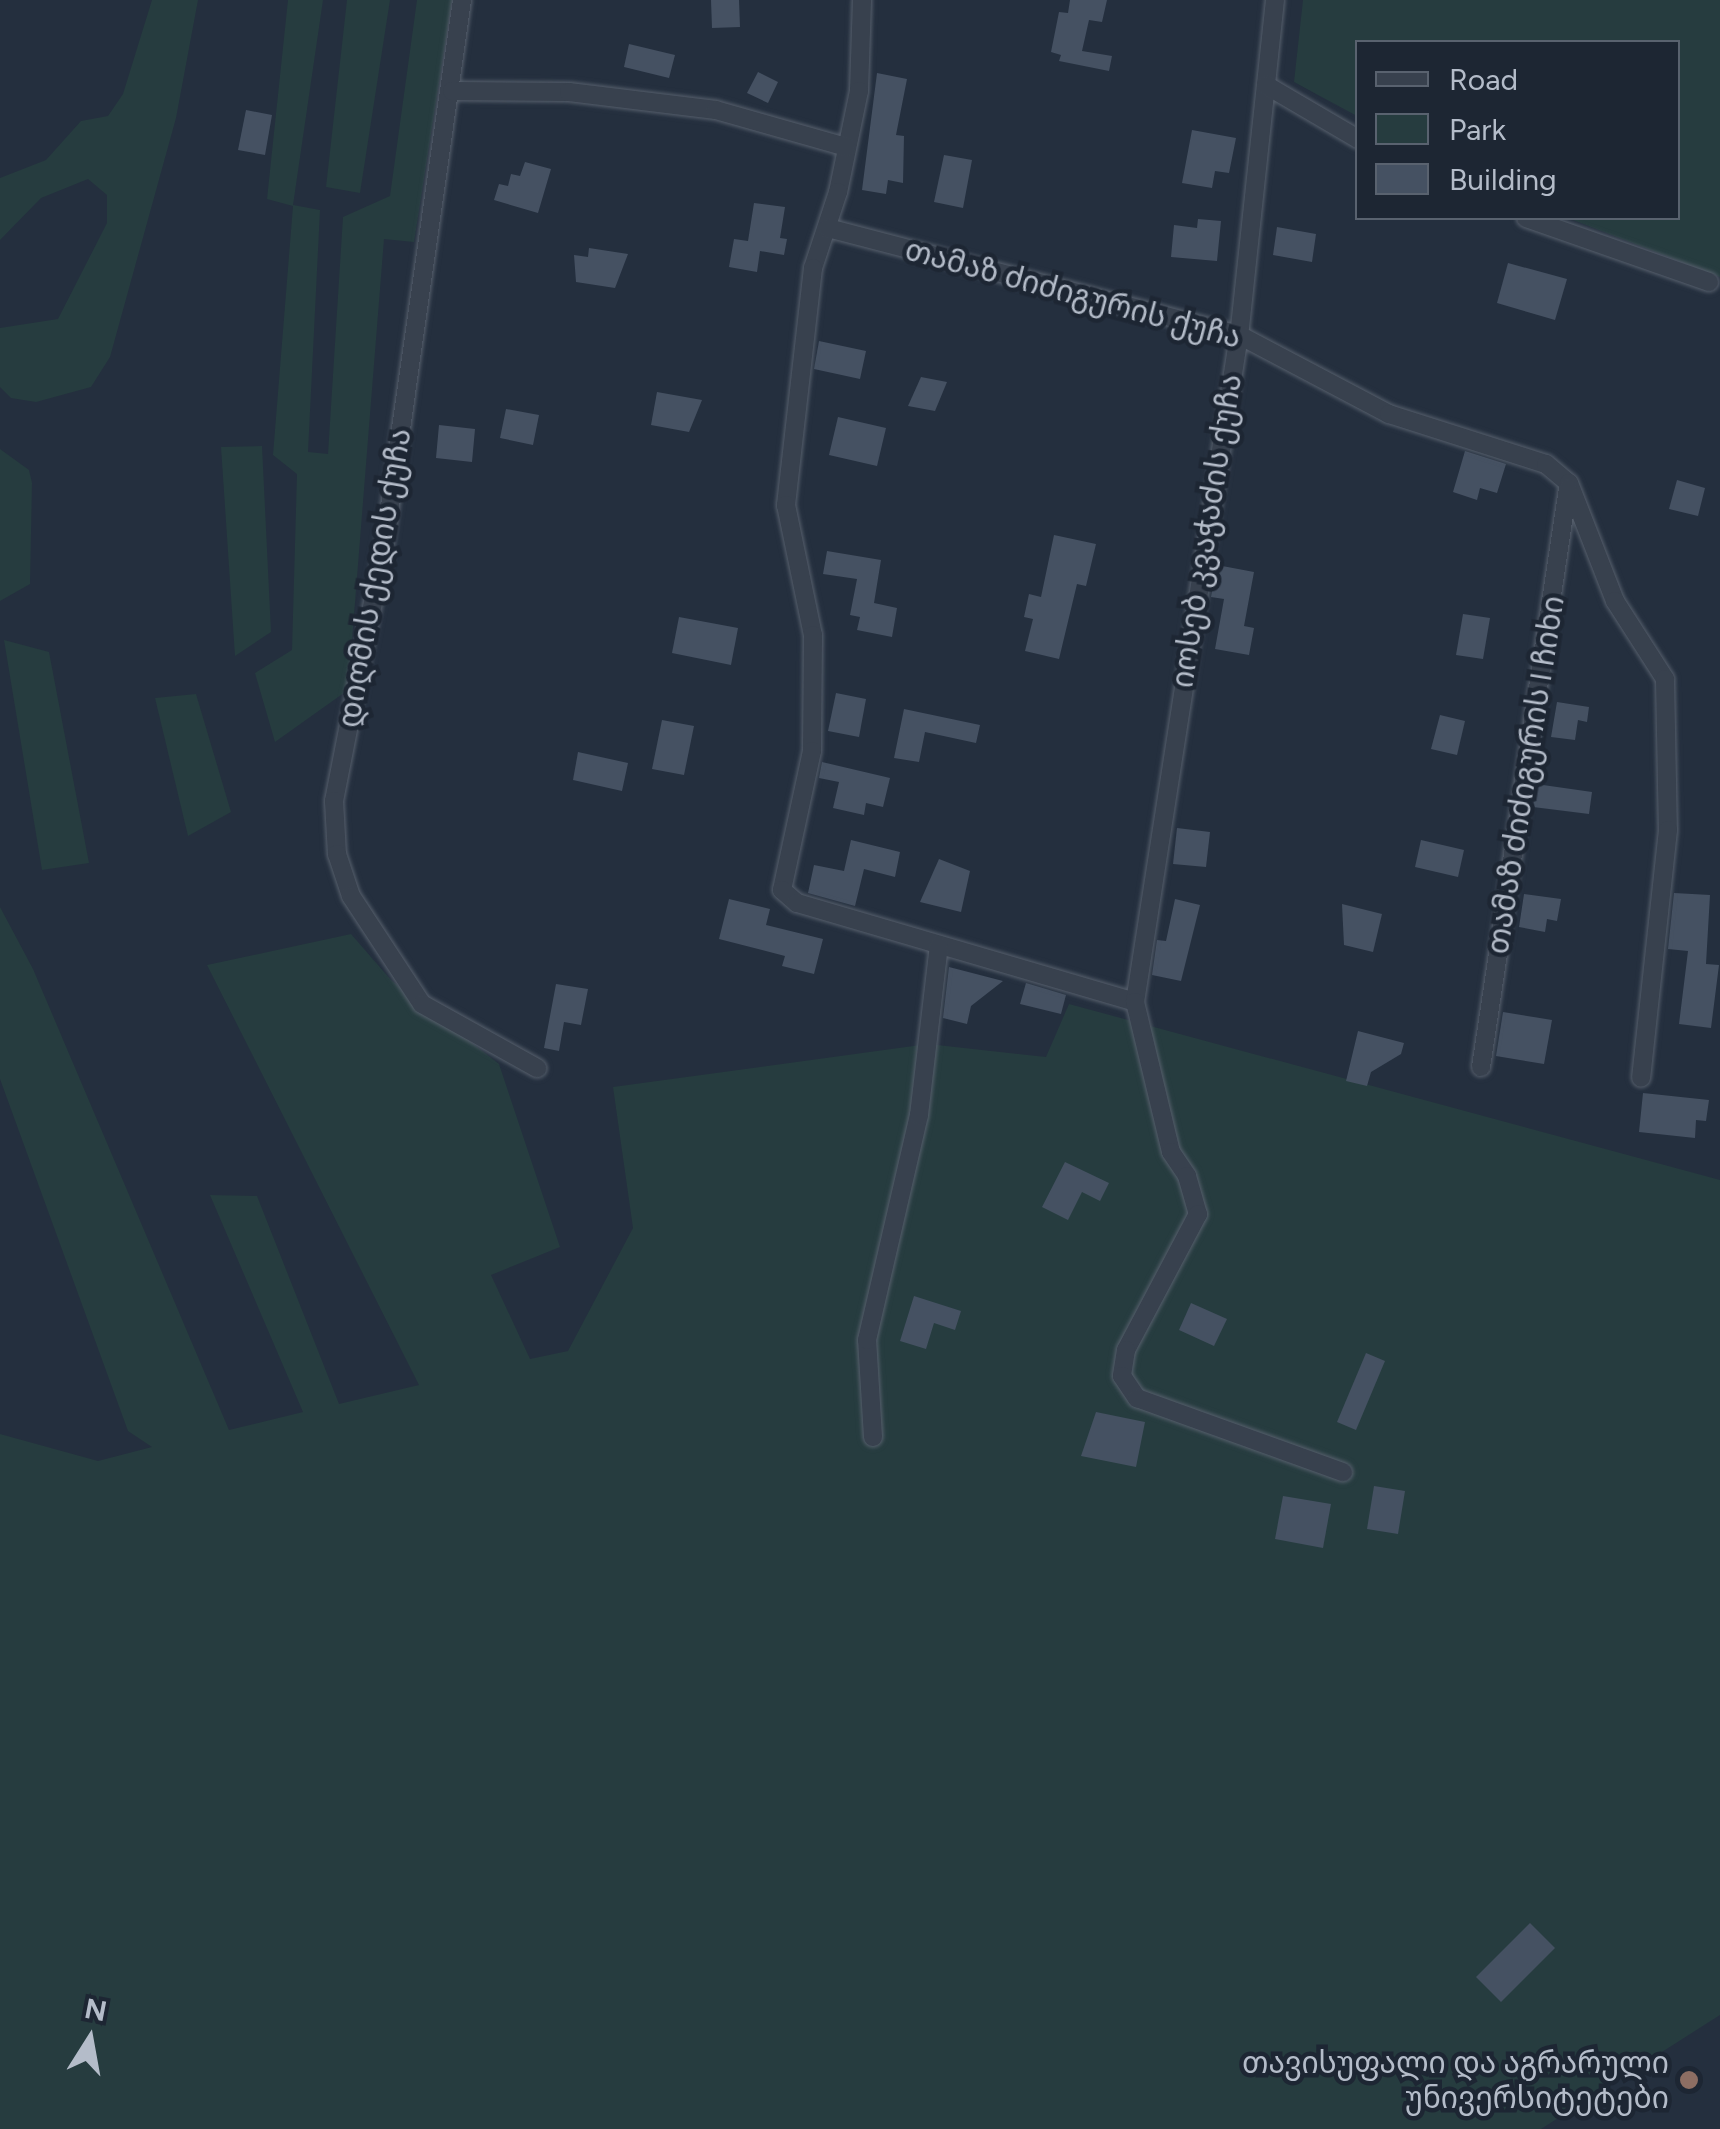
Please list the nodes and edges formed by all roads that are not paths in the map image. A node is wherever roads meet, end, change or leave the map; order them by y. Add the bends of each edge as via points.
1 (462, 0) edge
2 (862, 0) edge
3 (1275, 0) edge
4 (1266, 85) junction
5 (452, 90) junction
6 (1355, 137) edge
7 (846, 147) junction
8 (1532, 220) edge
9 (828, 228) junction
10 (1709, 282) dead end
11 (1239, 335) junction
12 (1569, 482) junction
13 (939, 946) junction
14 (1135, 1002) junction
15 (1480, 1067) dead end
16 (537, 1068) dead end
17 (1641, 1078) dead end
18 (873, 1437) dead end
19 (1344, 1472) dead end

1 - 5 street, დიღმის ქედის ქუჩა
2 - 7 street via 859,91
3 - 4 street, იოსებ კვაჭაძის ქუჩა
4 - 6 street
4 - 11 street, იოსებ კვაჭაძის ქუჩა
5 - 7 street via 568,92 716,110
5 - 16 street, დიღმის ქედის ქუჩა via 385,540 334,801 337,854 351,896 422,1004
7 - 9 street
8 - 10 street
9 - 11 street, თამაზ ძიძიგურის ქუჩა
9 - 13 street via 813,268 786,505 813,634 812,751 782,890 797,903
11 - 12 street, თამაზ ძიძიგურის ქუჩა via 1389,414 1546,464
11 - 14 street, იოსებ კვაჭაძის ქუჩა
12 - 15 street, თამაზ ძიძიგურის I ჩიხი
12 - 17 street via 1615,602 1665,679 1668,830
13 - 14 street
13 - 18 street via 918,1114 867,1340
14 - 19 street via 1170,1152 1187,1176 1198,1214 1126,1350 1122,1376 1137,1398

